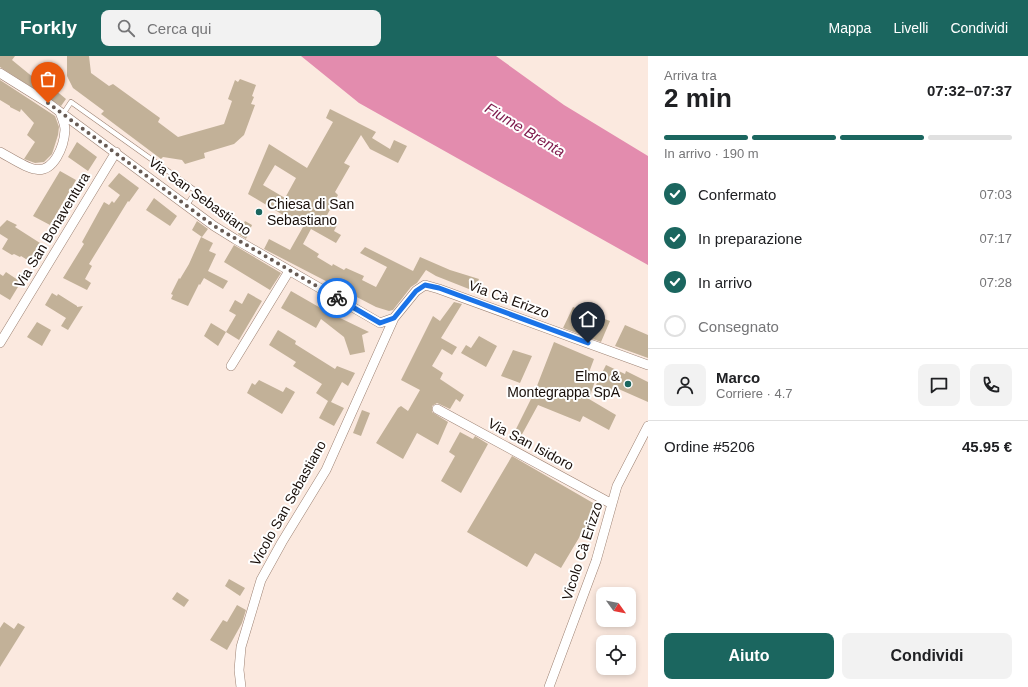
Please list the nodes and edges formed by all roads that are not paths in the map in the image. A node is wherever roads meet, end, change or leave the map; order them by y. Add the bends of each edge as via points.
1 (0, 73) edge
2 (61, 113) junction
3 (0, 152) edge
4 (116, 152) junction
5 (187, 205) junction
6 (289, 271) junction
7 (394, 318) junction
8 (0, 343) edge
9 (648, 365) edge
10 (231, 366) dead end
11 (437, 409) dead end
12 (648, 426) edge
13 (612, 504) junction
14 (241, 687) edge
15 (549, 687) edge

1 - 2 street, Via San Sebastiano
2 - 3 street via 65,128 61,151 54,161 43,169 33,169
2 - 4 street, Via San Sebastiano
2 - 5 lane via 71,102 196,191
4 - 5 street, Via San Sebastiano
4 - 8 street, Via San Bonaventura
5 - 6 street, Via San Sebastiano via 214,226
6 - 7 street, Via San Sebastiano via 380,323
6 - 10 street
7 - 9 street, Via Cà Erizzo via 416,291 425,285
7 - 14 street, Vicolo San Sebastiano via 326,470 261,580 240,647
11 - 13 street, Via San Isidoro
12 - 13 street, Vicolo Cà Erizzo via 617,486
13 - 15 street, Vicolo Cà Erizzo via 596,561

